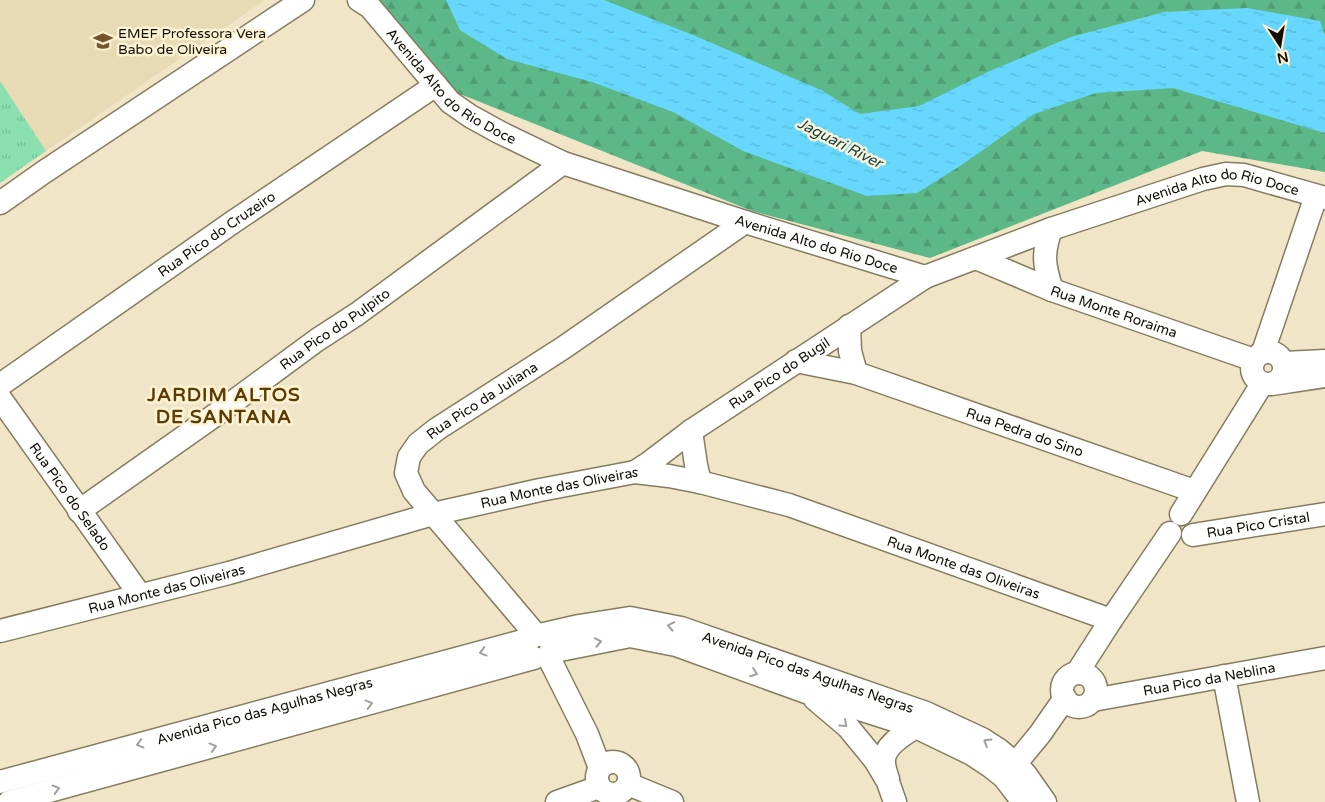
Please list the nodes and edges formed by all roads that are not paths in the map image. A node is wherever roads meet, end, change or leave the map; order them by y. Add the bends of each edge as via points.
1 (303, 0) edge
2 (359, 0) edge
3 (436, 85) junction
4 (563, 162) junction
5 (1321, 197) edge
6 (0, 203) edge
7 (745, 222) junction
8 (1051, 230) junction
9 (976, 258) junction
10 (925, 277) junction
11 (1052, 290) junction
12 (848, 326) junction
13 (1258, 356) junction
14 (796, 360) junction
15 (1325, 362) edge
16 (1284, 363) junction
17 (856, 374) junction
18 (1325, 376) edge
19 (1267, 384) junction
20 (0, 385) edge
21 (0, 398) edge
22 (691, 431) junction
23 (635, 472) junction
24 (700, 482) junction
25 (1194, 491) junction
26 (79, 511) junction
27 (432, 514) junction
28 (1325, 514) edge
29 (1175, 523) junction
30 (140, 596) junction
31 (1111, 620) junction
32 (0, 631) edge
33 (540, 646) junction
34 (1325, 658) edge
35 (1224, 676) junction
36 (806, 692) junction
37 (1079, 702) junction
38 (916, 727) junction
39 (1010, 771) junction
40 (0, 782) edge
41 (609, 787) edge
42 (892, 792) edge
43 (9, 802) edge
44 (557, 802) edge
45 (672, 802) edge
46 (1023, 802) edge
47 (1045, 802) edge
48 (1248, 802) edge

1 - 6 street
2 - 3 street, Avenida Alto do Rio Doce via 370,7
3 - 4 street, Avenida Alto do Rio Doce via 450,102 470,116
3 - 20 street, Rua Pico do Cruzeiro
4 - 7 street, Avenida Alto do Rio Doce
4 - 26 street, Rua Pico do Pulpito via 358,314
5 - 8 street, Avenida Alto do Rio Doce via 1244,175 1226,174 1203,178
5 - 13 street
7 - 10 street, Avenida Alto do Rio Doce
7 - 27 street, Rua Pico da Juliana via 418,444 409,457 406,473 414,491
8 - 9 street, Avenida Alto do Rio Doce
8 - 11 street via 1045,257
9 - 10 street, Avenida Alto do Rio Doce
9 - 11 street, Rua Monte Roraima
10 - 12 street, Rua Pico do Bugil
11 - 13 street, Rua Monte Roraima
12 - 14 street, Rua Pico do Bugil
12 - 17 street
13 - 16 street via 1272,352
13 - 19 street via 1251,369 1252,374 1258,382
14 - 17 street, Rua Pedra do Sino
14 - 22 street, Rua Pico do Bugil
15 - 16 street
16 - 19 street via 1281,378
17 - 25 street, Rua Pedra do Sino
18 - 19 street
19 - 25 street
21 - 26 street, Rua Pico do Selado
22 - 23 street, Rua Pico do Bugil
22 - 24 street
23 - 24 street, Rua Monte das Oliveiras
23 - 27 street, Rua Monte das Oliveiras
24 - 31 street, Rua Monte das Oliveiras via 790,505
25 - 29 street
26 - 30 street, Rua Pico do Selado
27 - 30 street, Rua Monte das Oliveiras
27 - 33 street, Rua Pico da Juliana
28 - 29 street, Rua Pico Cristal via 1185,540 1176,539
29 - 31 street
30 - 32 street, Rua Monte das Oliveiras
31 - 37 street via 1077,673 1088,676 1096,689
33 -> 36 street, Avenida Pico das Agulhas Negras via 630,636 676,645
39 -> 33 street, Avenida Pico das Agulhas Negras via 999,750 926,713 681,628 630,618 579,626
33 -> 40 street, Avenida Pico das Agulhas Negras
33 - 41 street, Rua Pico da Juliana via 587,734
43 -> 33 street, Avenida Pico das Agulhas Negras
34 - 35 street, Rua Pico da Neblina
35 - 37 street, Rua Pico da Neblina
35 - 48 street
36 - 38 street, Avenida Pico das Agulhas Negras
36 -> 42 street via 848,727 875,760
37 - 39 street via 1040,734
38 - 39 street, Avenida Pico das Agulhas Negras
38 - 42 street via 890,746 884,760
39 - 46 street, Avenida Pico das Agulhas Negras
39 - 47 street, Avenida Pico das Agulhas Negras via 1026,775
41 - 44 street
41 - 45 street, Rua Pico da Juliana

